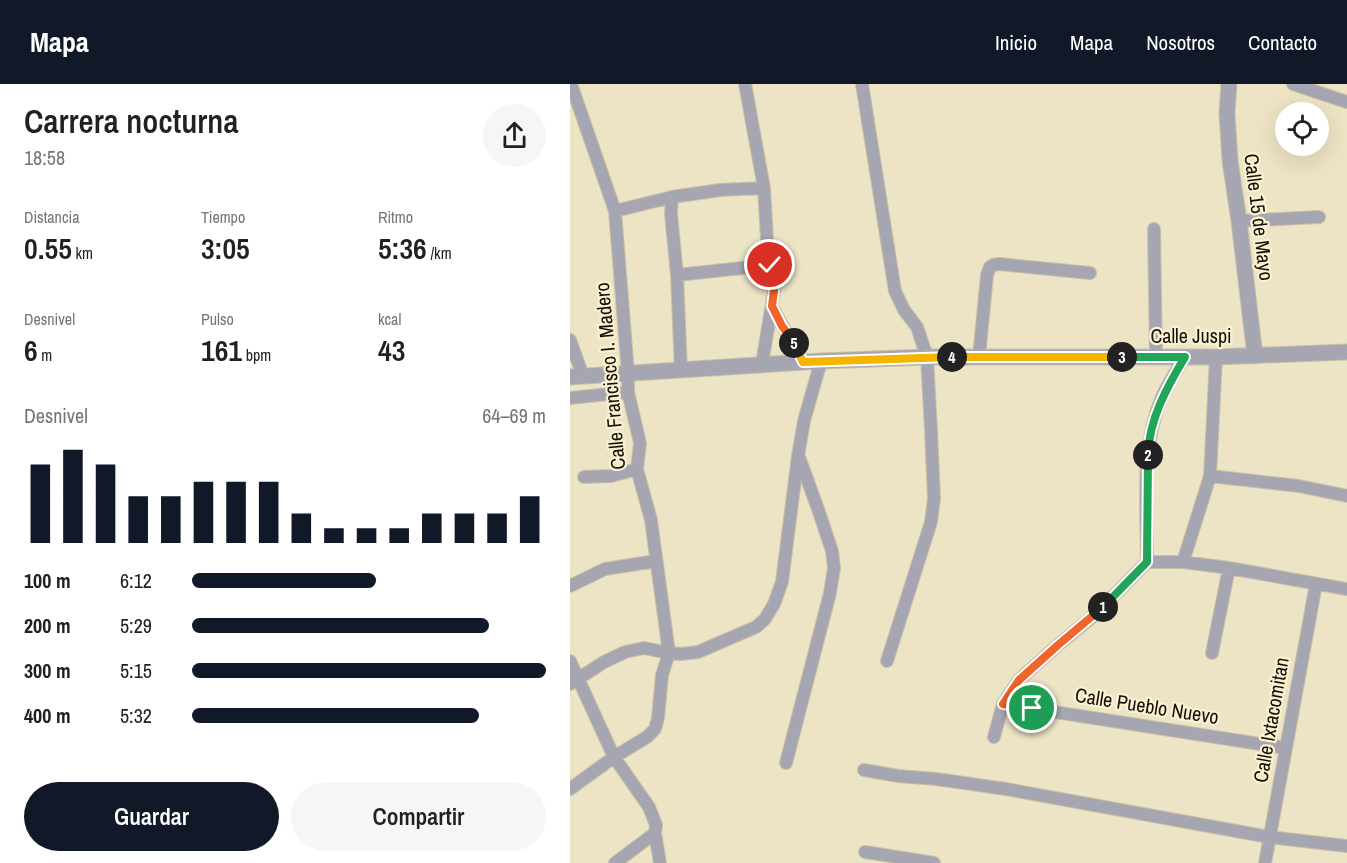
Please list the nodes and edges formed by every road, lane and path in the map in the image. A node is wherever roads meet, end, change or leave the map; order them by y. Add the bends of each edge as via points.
1 (571, 84) edge
2 (745, 84) edge
3 (862, 84) edge
4 (1229, 84) edge
5 (1293, 84) edge
6 (1347, 102) edge
7 (764, 188) junction
8 (672, 197) junction
9 (615, 211) junction
10 (1319, 217) dead end
11 (1239, 221) junction
12 (1154, 230) dead end
13 (770, 265) junction
14 (1090, 273) dead end
15 (677, 275) junction
16 (772, 306) junction
17 (570, 340) edge
18 (1347, 352) edge
19 (1255, 356) junction
20 (927, 357) junction
21 (979, 357) junction
22 (1156, 357) junction
23 (1185, 357) junction
24 (1216, 357) junction
25 (821, 361) junction
26 (803, 362) junction
27 (762, 364) junction
28 (681, 371) junction
29 (628, 374) junction
30 (576, 377) edge
31 (628, 392) junction
32 (570, 398) edge
33 (798, 456) junction
34 (637, 469) junction
35 (1210, 476) junction
36 (584, 477) dead end
37 (1347, 496) edge
38 (656, 561) junction
39 (1147, 562) junction
40 (1183, 562) junction
41 (1229, 568) junction
42 (1316, 584) junction
43 (570, 586) edge
44 (1347, 589) edge
45 (669, 653) junction
46 (1212, 653) dead end
47 (570, 661) edge
48 (887, 661) dead end
49 (574, 682) edge
50 (1003, 704) junction
51 (994, 737) dead end
52 (1286, 748) junction
53 (614, 757) junction
54 (786, 763) dead end
55 (864, 770) dead end
56 (570, 789) edge
57 (654, 833) junction
58 (1269, 837) junction
59 (1347, 846) edge
60 (865, 852) dead end
61 (615, 863) edge
62 (660, 863) edge
63 (934, 863) edge
64 (1265, 863) edge

1 - 9 street, Calle Francisco I. Madero
2 - 7 street
3 - 20 street via 896,291 917,327
4 - 11 street, Calle 15 de Mayo via 1230,161
5 - 6 street
7 - 8 street
7 - 13 street
8 - 9 street
8 - 15 street
9 - 29 street, Calle Francisco I. Madero
10 - 11 street
11 - 19 street, Calle 15 de Mayo
12 - 22 street
13 - 15 street
13 - 16 street
14 - 21 street via 999,264 990,267
15 - 28 street
16 - 26 street
16 - 27 street
17 - 30 street
18 - 19 street, Calle Juspi
19 - 24 street, Calle Juspi
20 - 21 street, Calle Juspi
20 - 25 street, Calle Juspi
20 - 48 street via 934,499 931,522
21 - 22 street, Calle Juspi
22 - 23 street, Calle Juspi
23 - 24 street, Calle Juspi
23 - 39 street via 1162,399 1148,448
24 - 35 street
25 - 26 street, Calle Juspi
25 - 33 street
26 - 27 street, Calle Juspi
27 - 28 street, Calle Juspi
28 - 29 street, Calle Juspi
29 - 30 street, Calle Juspi
29 - 31 street, Calle Francisco I. Madero
31 - 32 street
31 - 34 street, Calle Francisco I. Madero via 639,443
33 - 45 street via 782,582 765,619 756,627 698,652
33 - 54 street via 832,551 834,568
34 - 36 street via 611,476
34 - 38 street, Calle Francisco I. Madero via 651,520
35 - 37 street
35 - 40 street
38 - 43 street via 605,569
38 - 45 street, Calle Francisco I. Madero
39 - 40 street
39 - 50 street via 1097,613 1019,680
40 - 41 street
41 - 42 street
41 - 46 street
42 - 44 street
42 - 52 street, Calle Ixtacomitan
45 - 49 street via 644,648 625,652
45 - 53 street, Calle Francisco I. Madero via 655,729
47 - 49 street
49 - 53 street
50 - 51 street
50 - 52 street, Calle Pueblo Nuevo
52 - 58 street, Calle Ixtacomitan
53 - 56 street
53 - 57 street via 649,807 656,825
55 - 58 street via 1068,799
57 - 61 street
57 - 62 street
58 - 59 street
58 - 64 street, Calle Ixtacomitan
60 - 63 street

